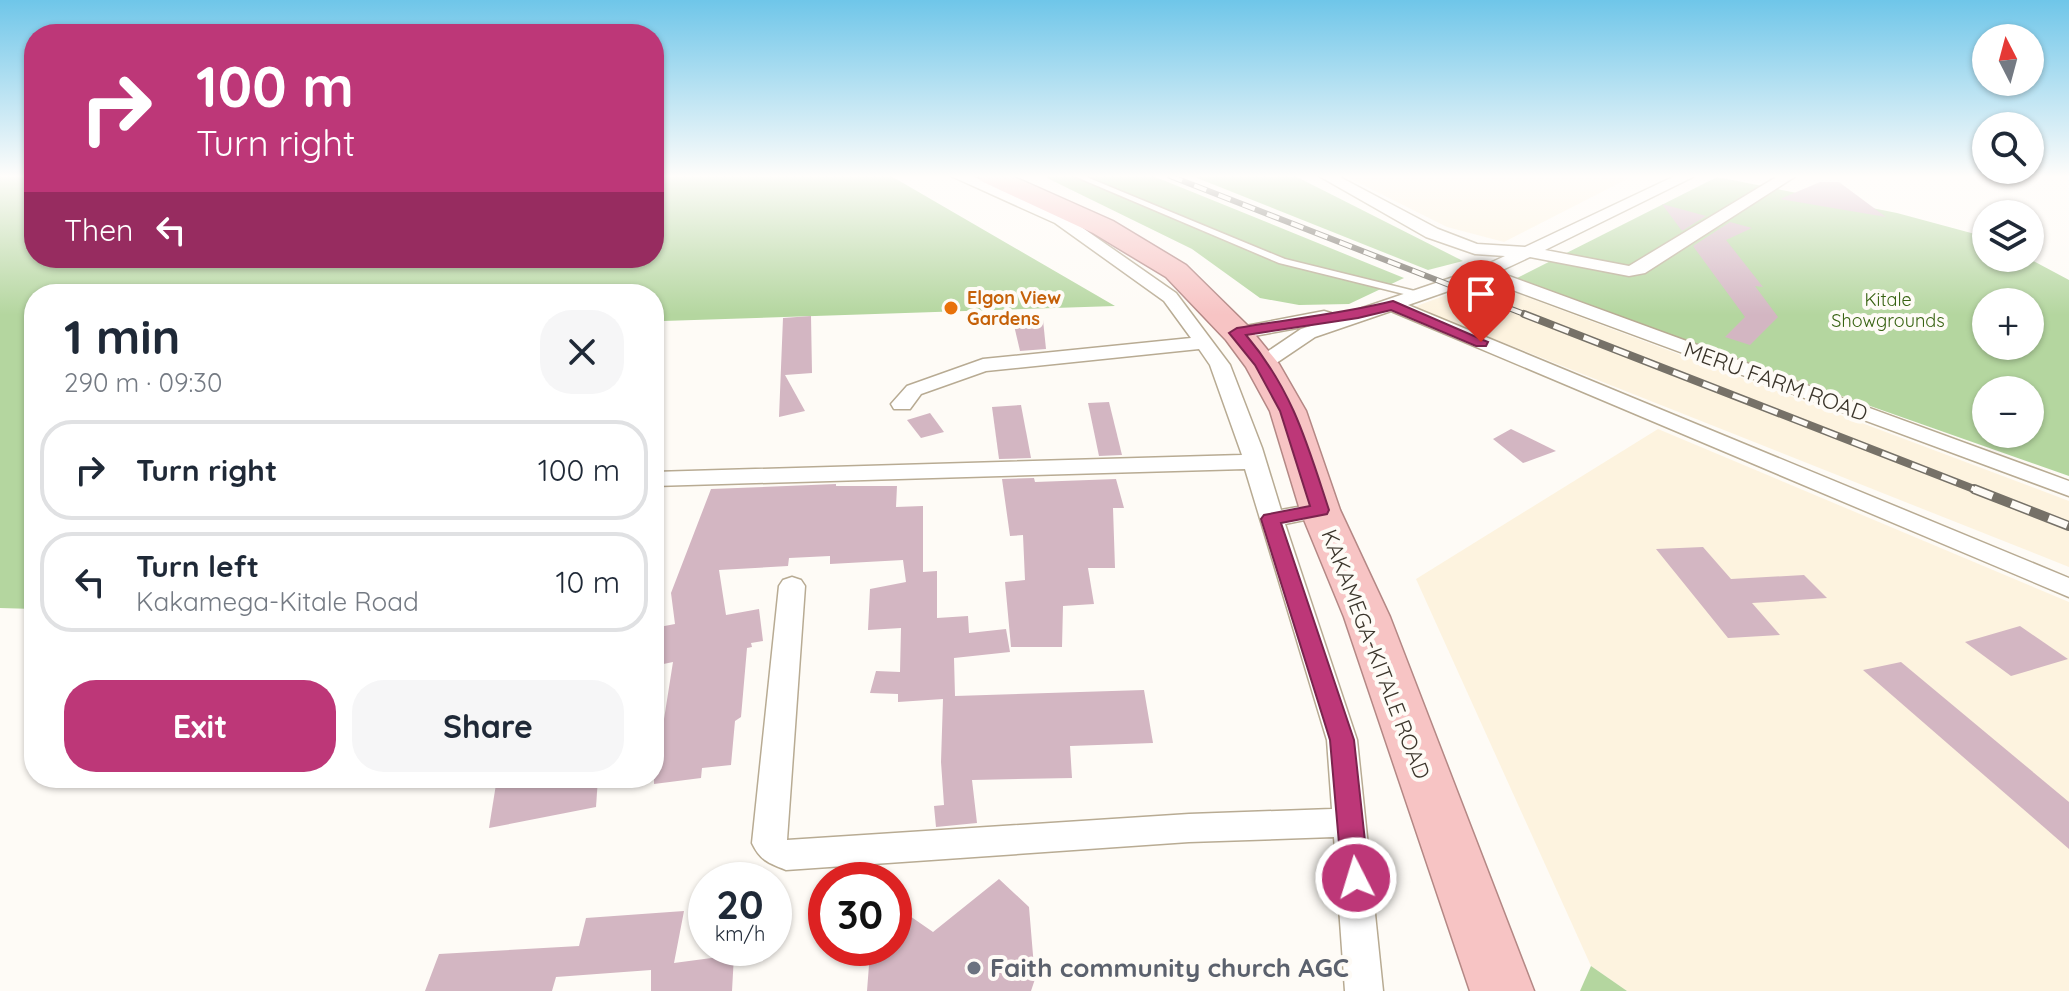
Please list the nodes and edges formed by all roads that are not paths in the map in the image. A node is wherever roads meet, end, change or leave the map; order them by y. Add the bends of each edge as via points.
1 (1064, 222) edge
2 (1092, 222) edge
3 (1189, 222) edge
4 (1416, 222) edge
5 (1591, 222) edge
6 (1714, 222) edge
7 (1528, 252) junction
8 (1483, 273) junction
9 (1424, 296) junction
10 (1393, 305) junction
11 (1358, 314) junction
12 (1234, 346) junction
13 (902, 404) dead end
14 (1255, 462) junction
15 (664, 479) edge
16 (2069, 489) edge
17 (1320, 510) junction
18 (1271, 519) junction
19 (792, 586) dead end
20 (2069, 588) edge
21 (1351, 822) junction
22 (1499, 984) edge
23 (1364, 991) edge
24 (1537, 991) edge

1 - 12 street
2 - 12 highway, KAKAMEGA-KITALE ROAD via 1176,271
3 - 9 lane via 1282,261
4 - 7 street via 1475,249
5 - 7 street
6 - 7 street via 1639,269 1614,271
7 - 8 street
8 - 9 street
8 - 16 street, MERU FARM ROAD
9 - 10 street
10 - 11 street
10 - 20 street
11 - 12 street via 1308,333
11 - 12 street via 1304,320
12 - 13 street via 983,365 914,390
12 - 14 street via 1220,365
12 - 17 highway, KAKAMEGA-KITALE ROAD via 1288,411
14 - 15 street
14 - 18 street
17 - 18 street
17 - 22 highway, KAKAMEGA-KITALE ROAD via 1367,617
18 - 21 street via 1342,740
19 - 21 street via 769,843 775,851 786,855
21 - 23 street
22 - 24 street

